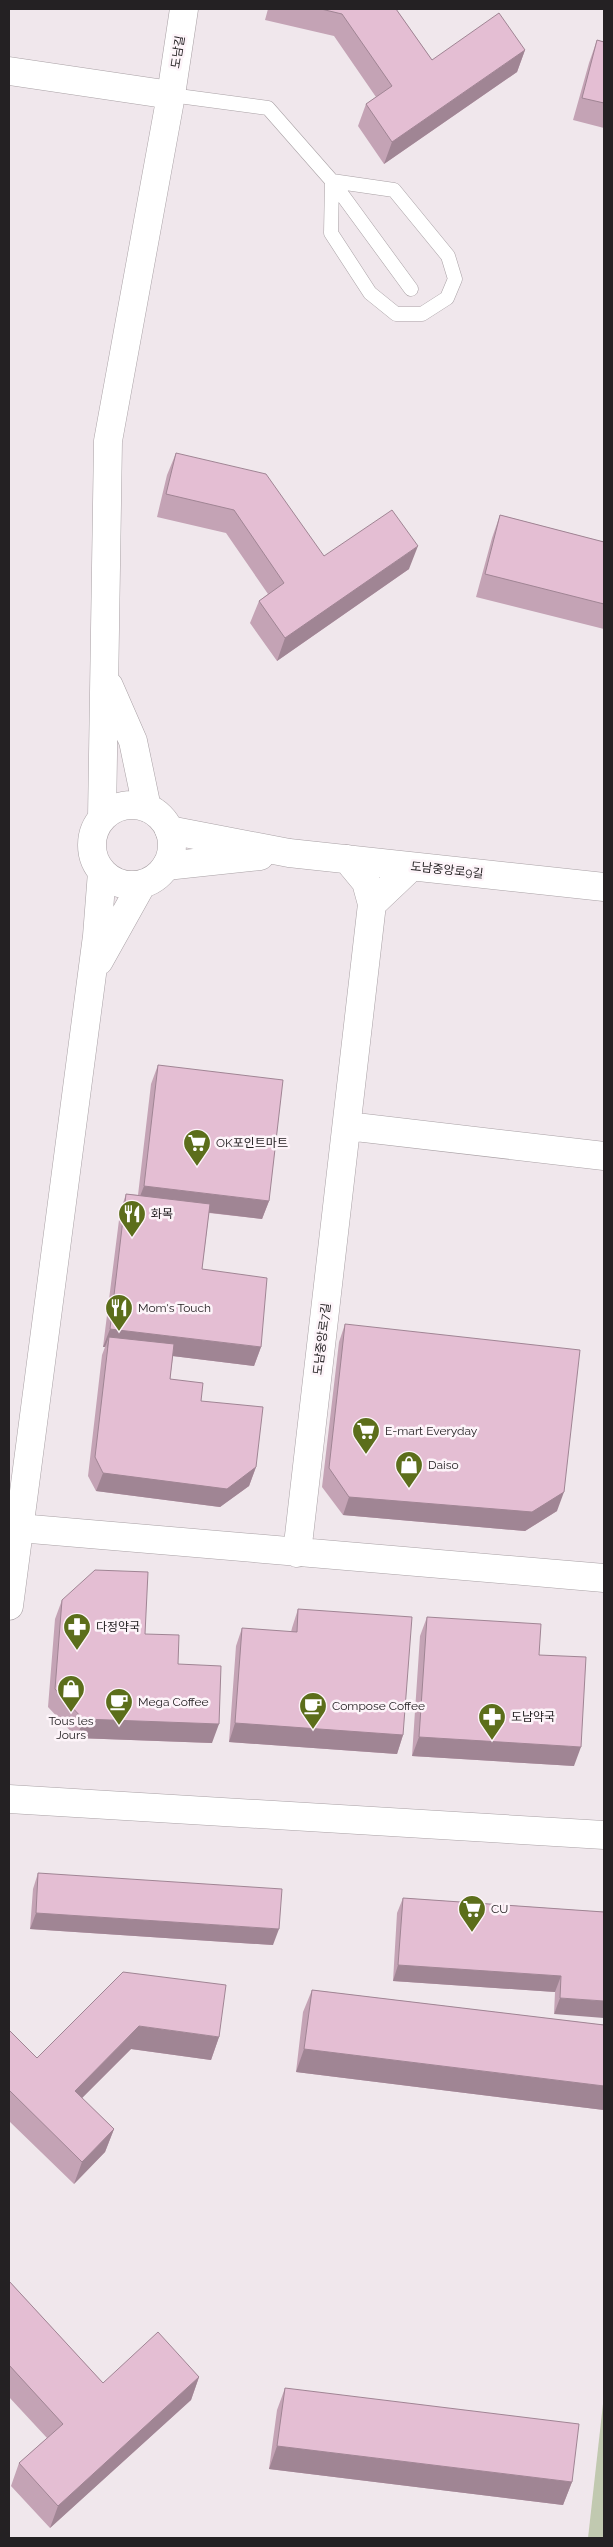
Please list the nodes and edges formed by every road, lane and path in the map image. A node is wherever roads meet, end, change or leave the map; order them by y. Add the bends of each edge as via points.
1 (184, 9) edge
2 (9, 71) edge
3 (171, 95) junction
4 (332, 181) junction
5 (411, 289) dead end
6 (106, 678) junction
7 (147, 808) junction
8 (102, 818) junction
9 (169, 830) junction
10 (289, 853) junction
11 (347, 859) junction
12 (166, 866) junction
13 (411, 867) junction
14 (102, 872) junction
15 (142, 884) junction
16 (604, 887) edge
17 (372, 904) junction
18 (92, 973) junction
19 (347, 1126) junction
20 (604, 1156) edge
21 (18, 1528) junction
22 (297, 1553) junction
23 (604, 1578) edge
24 (9, 1606) edge
25 (9, 1799) edge
26 (604, 1835) edge

1 - 3 street, 도남길
2 - 3 street
3 - 4 lane via 268,108
3 - 6 street, 도남길 via 108,441
4 - 4 lane via 330,233 370,293 396,314 422,314 447,298 455,279 448,256 394,190
4 - 5 lane
6 - 7 street via 133,741
6 - 8 street, 도남길
7 - 8 street via 135,804 123,806
7 - 9 street via 156,813
8 - 14 street via 92,839 92,850
9 - 10 street
9 - 12 street via 171,854
10 - 11 street, 도남중앙로9길
10 - 12 street
11 - 13 street, 도남중앙로9길
11 - 17 street via 366,882
12 - 15 street
13 - 16 street, 도남중앙로9길
13 - 17 street
14 - 15 street via 120,883
14 - 18 street
15 - 18 street
17 - 19 street, 도남중앙로7길
18 - 21 street
19 - 20 street
19 - 22 street, 도남중앙로7길
21 - 22 street
21 - 24 street
22 - 23 street
25 - 26 street

